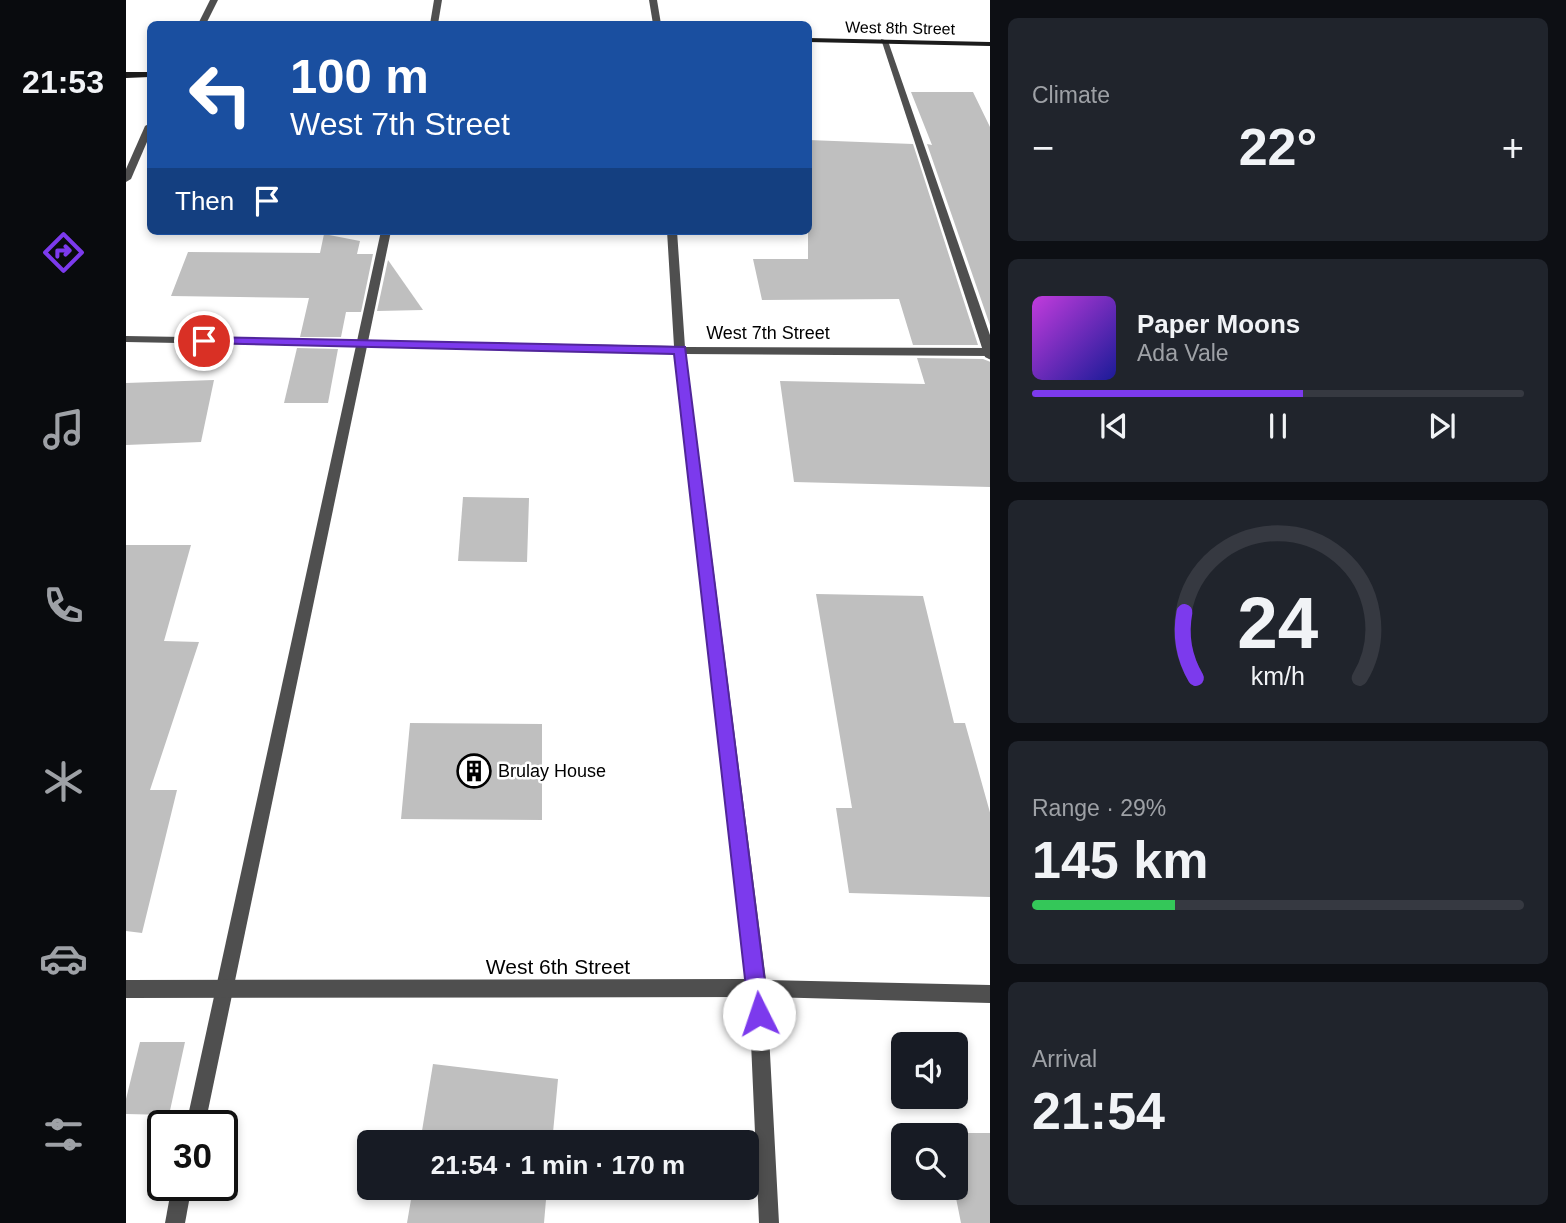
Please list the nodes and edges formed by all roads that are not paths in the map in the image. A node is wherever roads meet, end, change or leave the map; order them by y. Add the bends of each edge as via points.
1 (215, 0) edge
2 (438, 0) edge
3 (653, 0) edge
4 (204, 21) edge
5 (434, 21) edge
6 (656, 21) edge
7 (812, 40) edge
8 (884, 41) junction
9 (990, 44) edge
10 (126, 75) edge
11 (147, 75) edge
12 (147, 133) edge
13 (126, 179) edge
14 (385, 235) edge
15 (672, 235) edge
16 (126, 339) edge
17 (360, 344) junction
18 (680, 350) junction
19 (990, 354) edge
20 (758, 988) junction
21 (126, 989) edge
22 (222, 989) junction
23 (990, 994) edge
24 (198, 1110) edge
25 (179, 1201) edge
26 (175, 1223) edge
27 (769, 1223) edge

1 - 4 street
2 - 5 street
3 - 6 street
7 - 8 street, West 8th Street
8 - 9 street, West 8th Street
8 - 19 street
10 - 11 street
12 - 13 street
14 - 17 street
15 - 18 street
16 - 17 street, West 7th Street
17 - 18 street, West 7th Street
17 - 22 street
18 - 19 street, West 7th Street
18 - 20 street
20 - 22 street, West 6th Street
20 - 23 street, West 6th Street
20 - 27 street
21 - 22 street, West 6th Street
22 - 24 street
25 - 26 street

